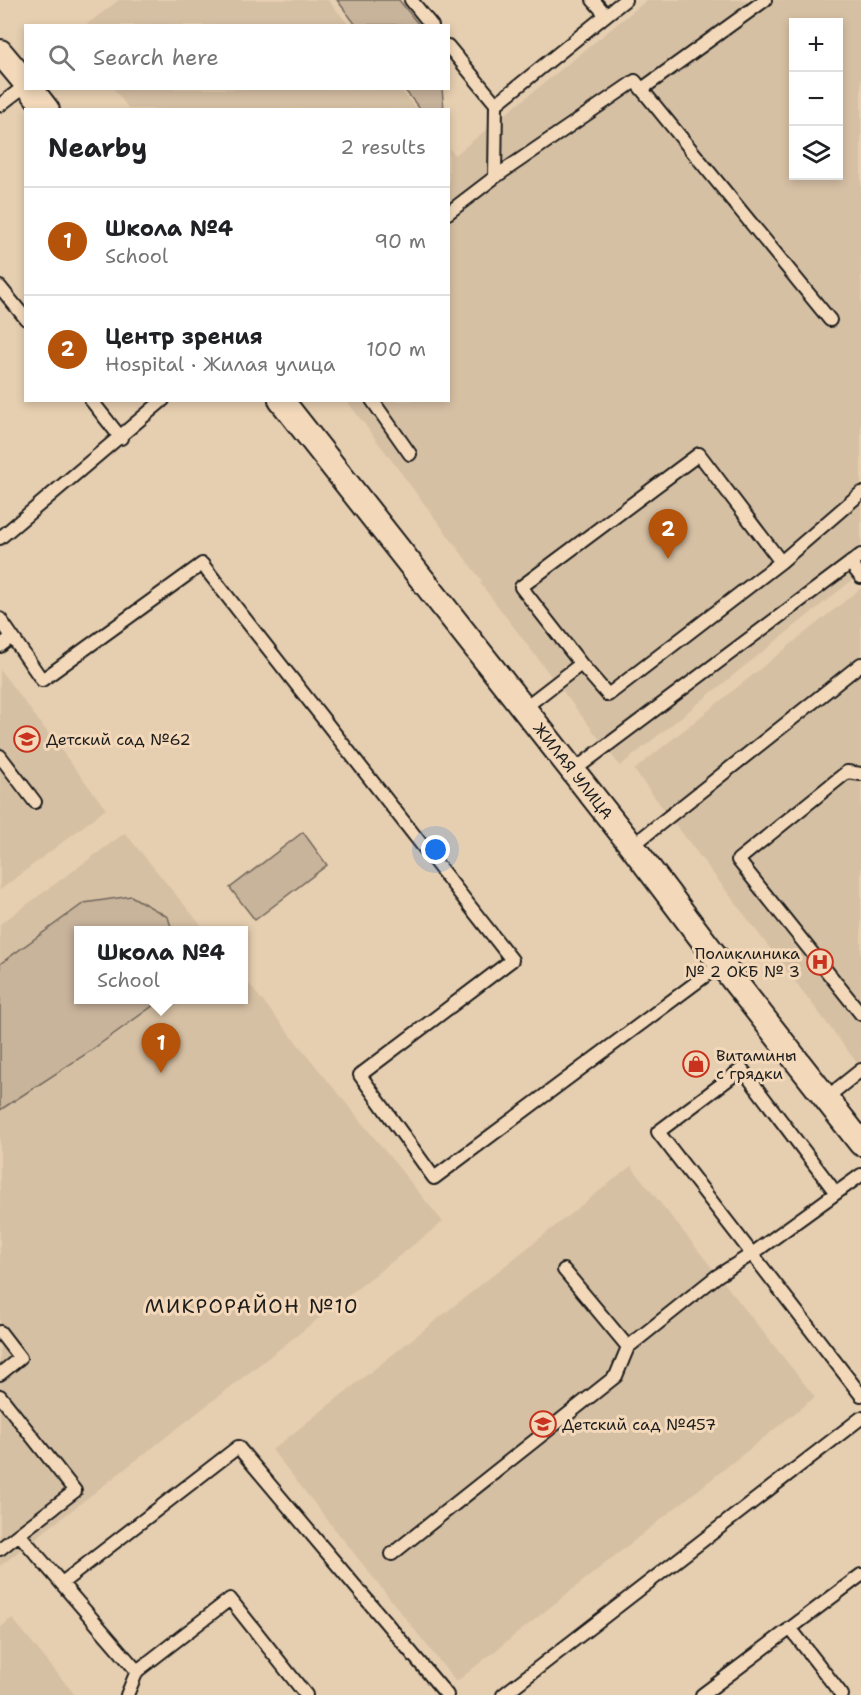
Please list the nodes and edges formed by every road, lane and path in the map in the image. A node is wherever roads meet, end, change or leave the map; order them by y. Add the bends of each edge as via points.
1 (411, 0) edge
2 (593, 0) edge
3 (625, 0) edge
4 (765, 0) edge
5 (606, 15) junction
6 (430, 24) edge
7 (450, 48) edge
8 (0, 52) edge
9 (24, 82) edge
10 (24, 86) edge
11 (642, 89) junction
12 (32, 90) edge
13 (496, 104) junction
14 (0, 105) edge
15 (45, 108) edge
16 (495, 177) junction
17 (450, 211) edge
18 (0, 286) edge
19 (24, 316) edge
20 (830, 320) dead end
21 (93, 402) edge
22 (162, 402) edge
23 (284, 402) edge
24 (373, 402) edge
25 (121, 438) junction
26 (410, 454) dead end
27 (861, 493) edge
28 (0, 538) edge
29 (861, 555) edge
30 (781, 562) junction
31 (850, 563) junction
32 (861, 577) edge
33 (0, 619) edge
34 (12, 637) junction
35 (0, 646) edge
36 (581, 664) junction
37 (861, 664) edge
38 (524, 708) junction
39 (0, 756) edge
40 (573, 771) junction
41 (861, 774) edge
42 (35, 802) dead end
43 (632, 846) junction
44 (721, 964) junction
45 (861, 1014) edge
46 (861, 1070) edge
47 (826, 1098) junction
48 (861, 1143) edge
49 (861, 1175) edge
50 (836, 1193) junction
51 (752, 1254) junction
52 (564, 1270) dead end
53 (0, 1332) edge
54 (628, 1347) junction
55 (0, 1374) edge
56 (861, 1395) edge
57 (0, 1396) edge
58 (861, 1418) edge
59 (19, 1534) junction
60 (0, 1549) edge
61 (392, 1554) dead end
62 (861, 1575) edge
63 (62, 1583) junction
64 (790, 1628) junction
65 (137, 1671) junction
66 (127, 1695) edge
67 (306, 1695) edge
68 (447, 1695) edge
69 (503, 1695) edge
70 (702, 1695) edge
71 (842, 1695) edge

1 - 6 lane
2 - 5 lane
3 - 5 lane
4 - 11 lane
5 - 13 lane
7 - 13 lane
8 - 9 street
10 - 14 lane
11 - 16 lane via 634,81
11 - 20 lane
12 - 15 street
13 - 16 lane
16 - 17 lane
18 - 19 lane
21 - 25 lane
22 - 25 lane
23 - 38 street, ЖИЛАЯ УЛИЦА
24 - 26 lane
25 - 28 lane
27 - 30 lane
29 - 31 lane
30 - 36 lane via 608,695
30 - 36 lane via 699,454 521,587
31 - 32 lane
31 - 40 lane
33 - 34 lane
34 - 35 lane
34 - 44 lane via 42,680 202,564 512,960 360,1075 434,1178
36 - 38 lane
37 - 43 lane
38 - 40 street, ЖИЛАЯ УЛИЦА
39 - 42 lane
40 - 43 street, ЖИЛАЯ УЛИЦА
41 - 45 lane via 848,772 738,860
43 - 44 street, ЖИЛАЯ УЛИЦА
44 - 47 street, ЖИЛАЯ УЛИЦА
46 - 47 lane
47 - 48 street, ЖИЛАЯ УЛИЦА
49 - 50 lane
50 - 51 lane
50 - 51 lane via 742,1069 658,1132
51 - 54 lane via 717,1276
51 - 56 lane
52 - 54 lane
53 - 55 lane via 20,1358
54 - 61 lane via 616,1376
57 - 59 lane via 75,1491
58 - 69 lane
59 - 60 lane
59 - 63 lane
62 - 64 lane
63 - 65 lane
63 - 68 lane via 238,1447
64 - 70 lane
64 - 71 lane
65 - 66 lane
65 - 67 lane via 230,1599

